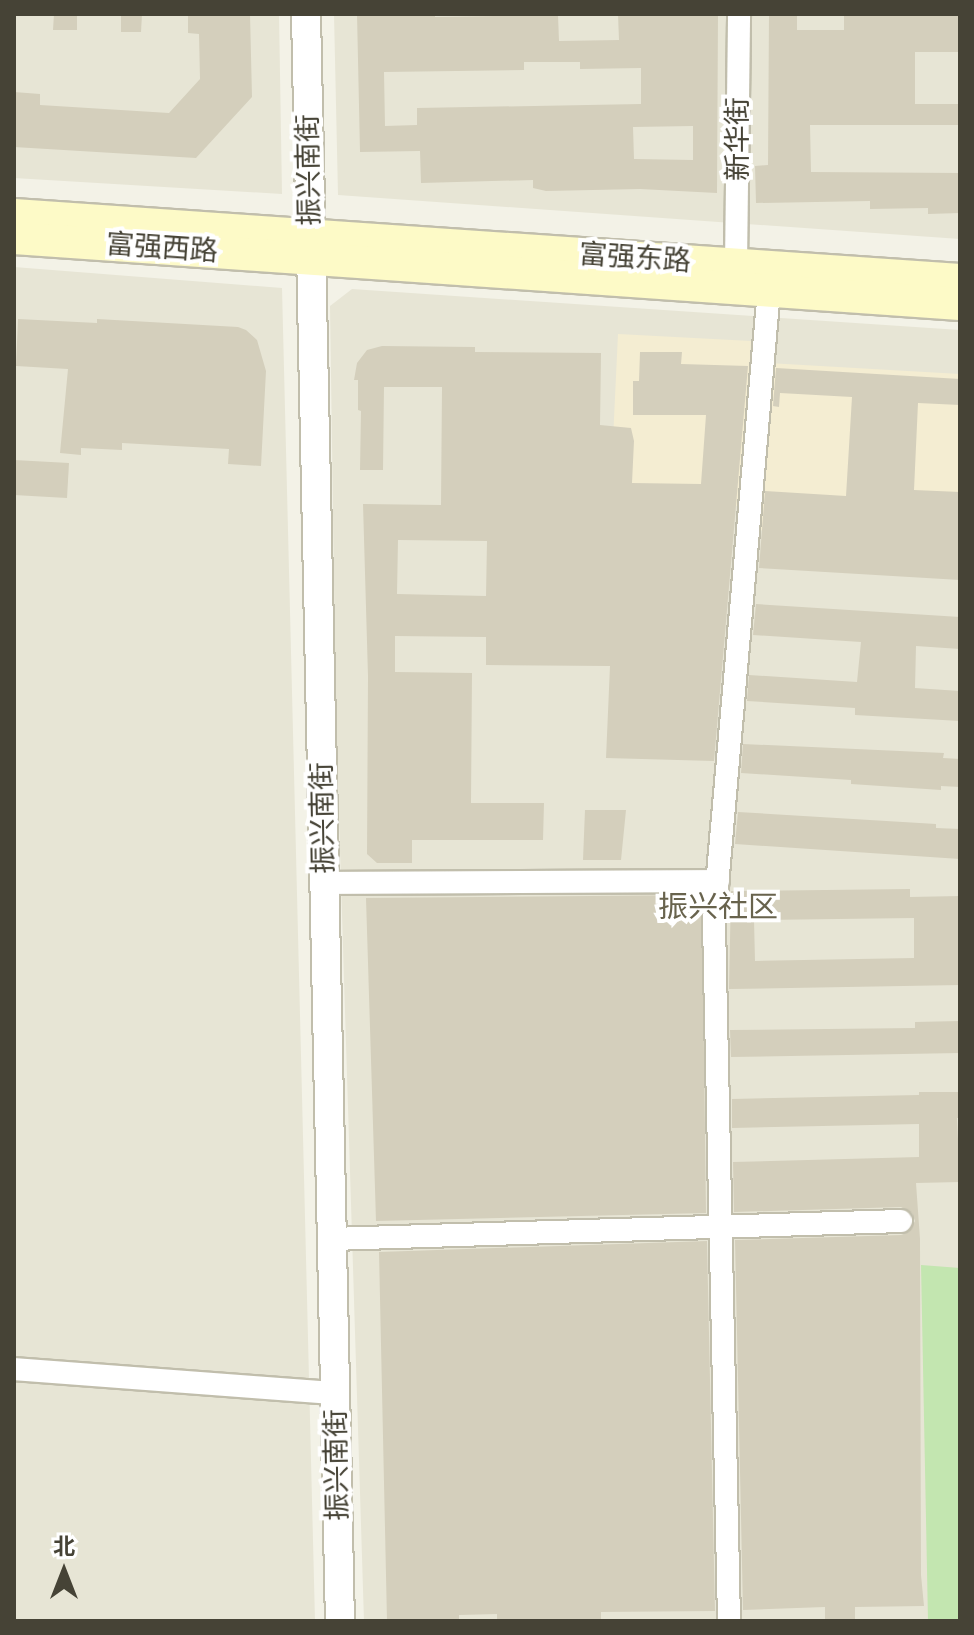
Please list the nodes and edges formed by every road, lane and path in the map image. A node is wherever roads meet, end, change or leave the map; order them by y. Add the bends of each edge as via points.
1 (306, 14) edge
2 (739, 14) edge
3 (14, 215) edge
4 (14, 238) edge
5 (310, 247) junction
6 (736, 265) junction
7 (960, 280) edge
8 (769, 290) junction
9 (960, 304) edge
10 (718, 881) junction
11 (324, 883) junction
12 (901, 1221) dead end
13 (721, 1227) junction
14 (332, 1239) junction
15 (14, 1369) edge
16 (335, 1393) junction
17 (340, 1621) edge
18 (729, 1621) edge

1 - 5 street, 振兴南街
2 - 6 street, 新华街
3 - 5 main road, 富强西路
4 - 5 main road, 富强西路
5 - 6 main road, 富强东路
5 - 8 main road, 富强东路
5 - 11 street, 振兴南街
6 - 7 main road, 富强东路
8 - 9 main road, 富强东路
8 - 10 street
10 - 11 street
10 - 13 street via 714,920
11 - 14 street, 振兴南街
12 - 13 street
13 - 14 street
13 - 18 street
14 - 16 street, 振兴南街
15 - 16 street
16 - 17 street, 振兴南街

